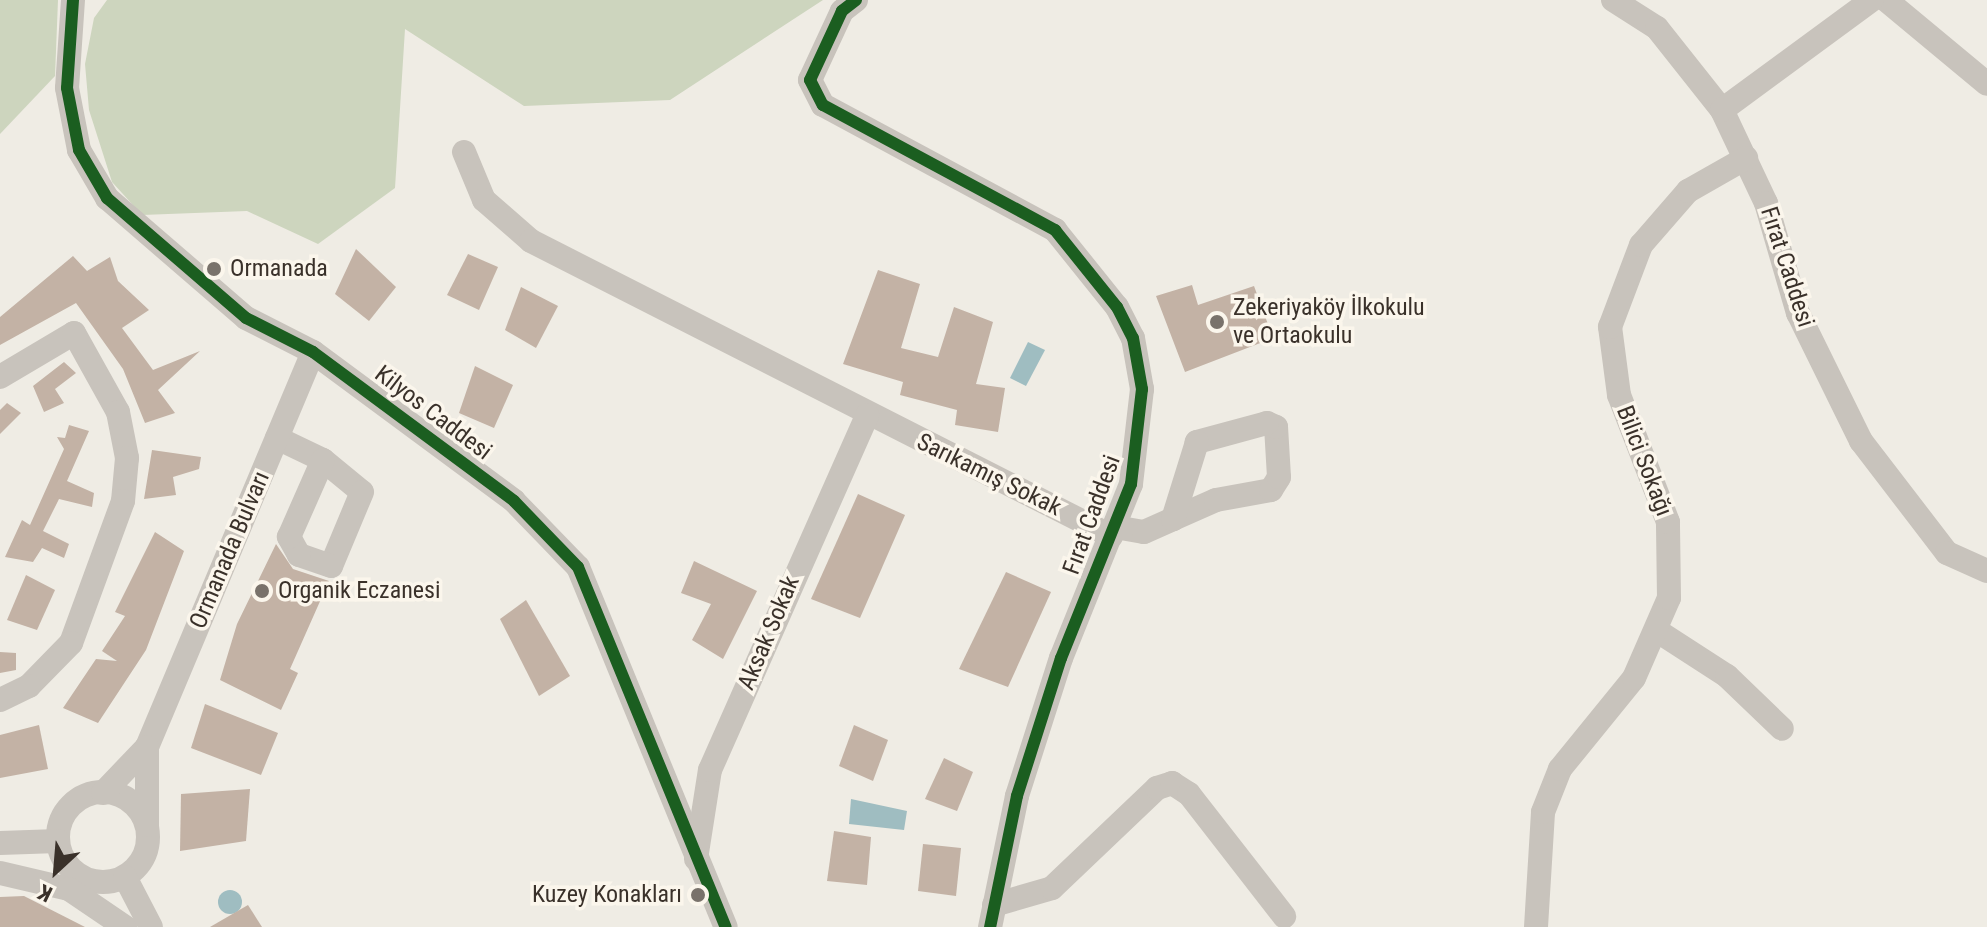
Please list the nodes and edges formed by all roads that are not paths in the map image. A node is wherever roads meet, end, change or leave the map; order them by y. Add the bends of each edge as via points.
1 (73, 0) edge
2 (856, 0) edge
3 (1613, 0) edge
4 (1872, 0) edge
5 (1886, 0) edge
6 (1987, 84) edge
7 (1722, 110) junction
8 (464, 152) dead end
9 (1746, 158) junction
10 (313, 352) junction
11 (0, 377) edge
12 (867, 415) junction
13 (277, 438) junction
14 (323, 460) dead end
15 (1173, 519) junction
16 (1113, 531) junction
17 (1987, 571) edge
18 (1659, 632) junction
19 (0, 700) edge
20 (1782, 729) dead end
21 (147, 747) junction
22 (103, 793) junction
23 (147, 826) junction
24 (58, 841) junction
25 (6, 843) edge
26 (696, 859) junction
27 (6, 872) edge
28 (125, 877) junction
29 (992, 916) edge
30 (1284, 916) dead end
31 (125, 927) edge
32 (151, 927) edge
33 (726, 927) edge
34 (1536, 927) edge

1 - 10 street, Kilyos Caddesi via 67,88 79,150 107,198 246,318
2 - 16 street, Fırat Caddesi via 842,11 810,80 823,105 1055,230 1096,274 1133,338 1142,432
3 - 7 street, Fırat Caddesi via 1657,28
4 - 7 street
5 - 6 street
7 - 9 street, Fırat Caddesi
8 - 12 street, Sarıkamış Sokak via 484,200 531,241
9 - 17 street, Fırat Caddesi via 1798,313 1861,441 1947,553
9 - 18 street, Bilici Sokağı via 1688,191 1641,245 1610,327 1619,395 1668,522 1669,598
10 - 13 street, Ormanada Bulvarı
10 - 26 street, Kilyos Caddesi via 514,501 578,567
11 - 19 street via 74,333 118,412 127,458 123,501 71,643 29,686
12 - 16 street, Sarıkamış Sokak
12 - 26 street, Aksak Sokak via 710,770
13 - 14 street
13 - 21 street, Ormanada Bulvarı
15 - 15 street via 1216,500 1271,490 1279,477 1276,427 1267,423 1197,442
15 - 16 street via 1144,532
16 - 29 street, Fırat Caddesi via 1030,754
18 - 20 street via 1727,676
18 - 34 street, Bilici Sokağı via 1634,678 1560,769 1543,812
21 - 22 street, Ormanada Bulvarı
21 - 23 street, Ormanada Bulvarı
22 - 23 street via 130,801
22 - 24 street via 75,802
23 - 28 street via 145,855
24 - 25 street
24 - 28 street via 81,877
25 - 27 street
26 - 33 street, Kilyos Caddesi
27 - 31 street via 69,889
28 - 32 street
29 - 30 street via 1052,888 1157,788 1172,783 1189,794

